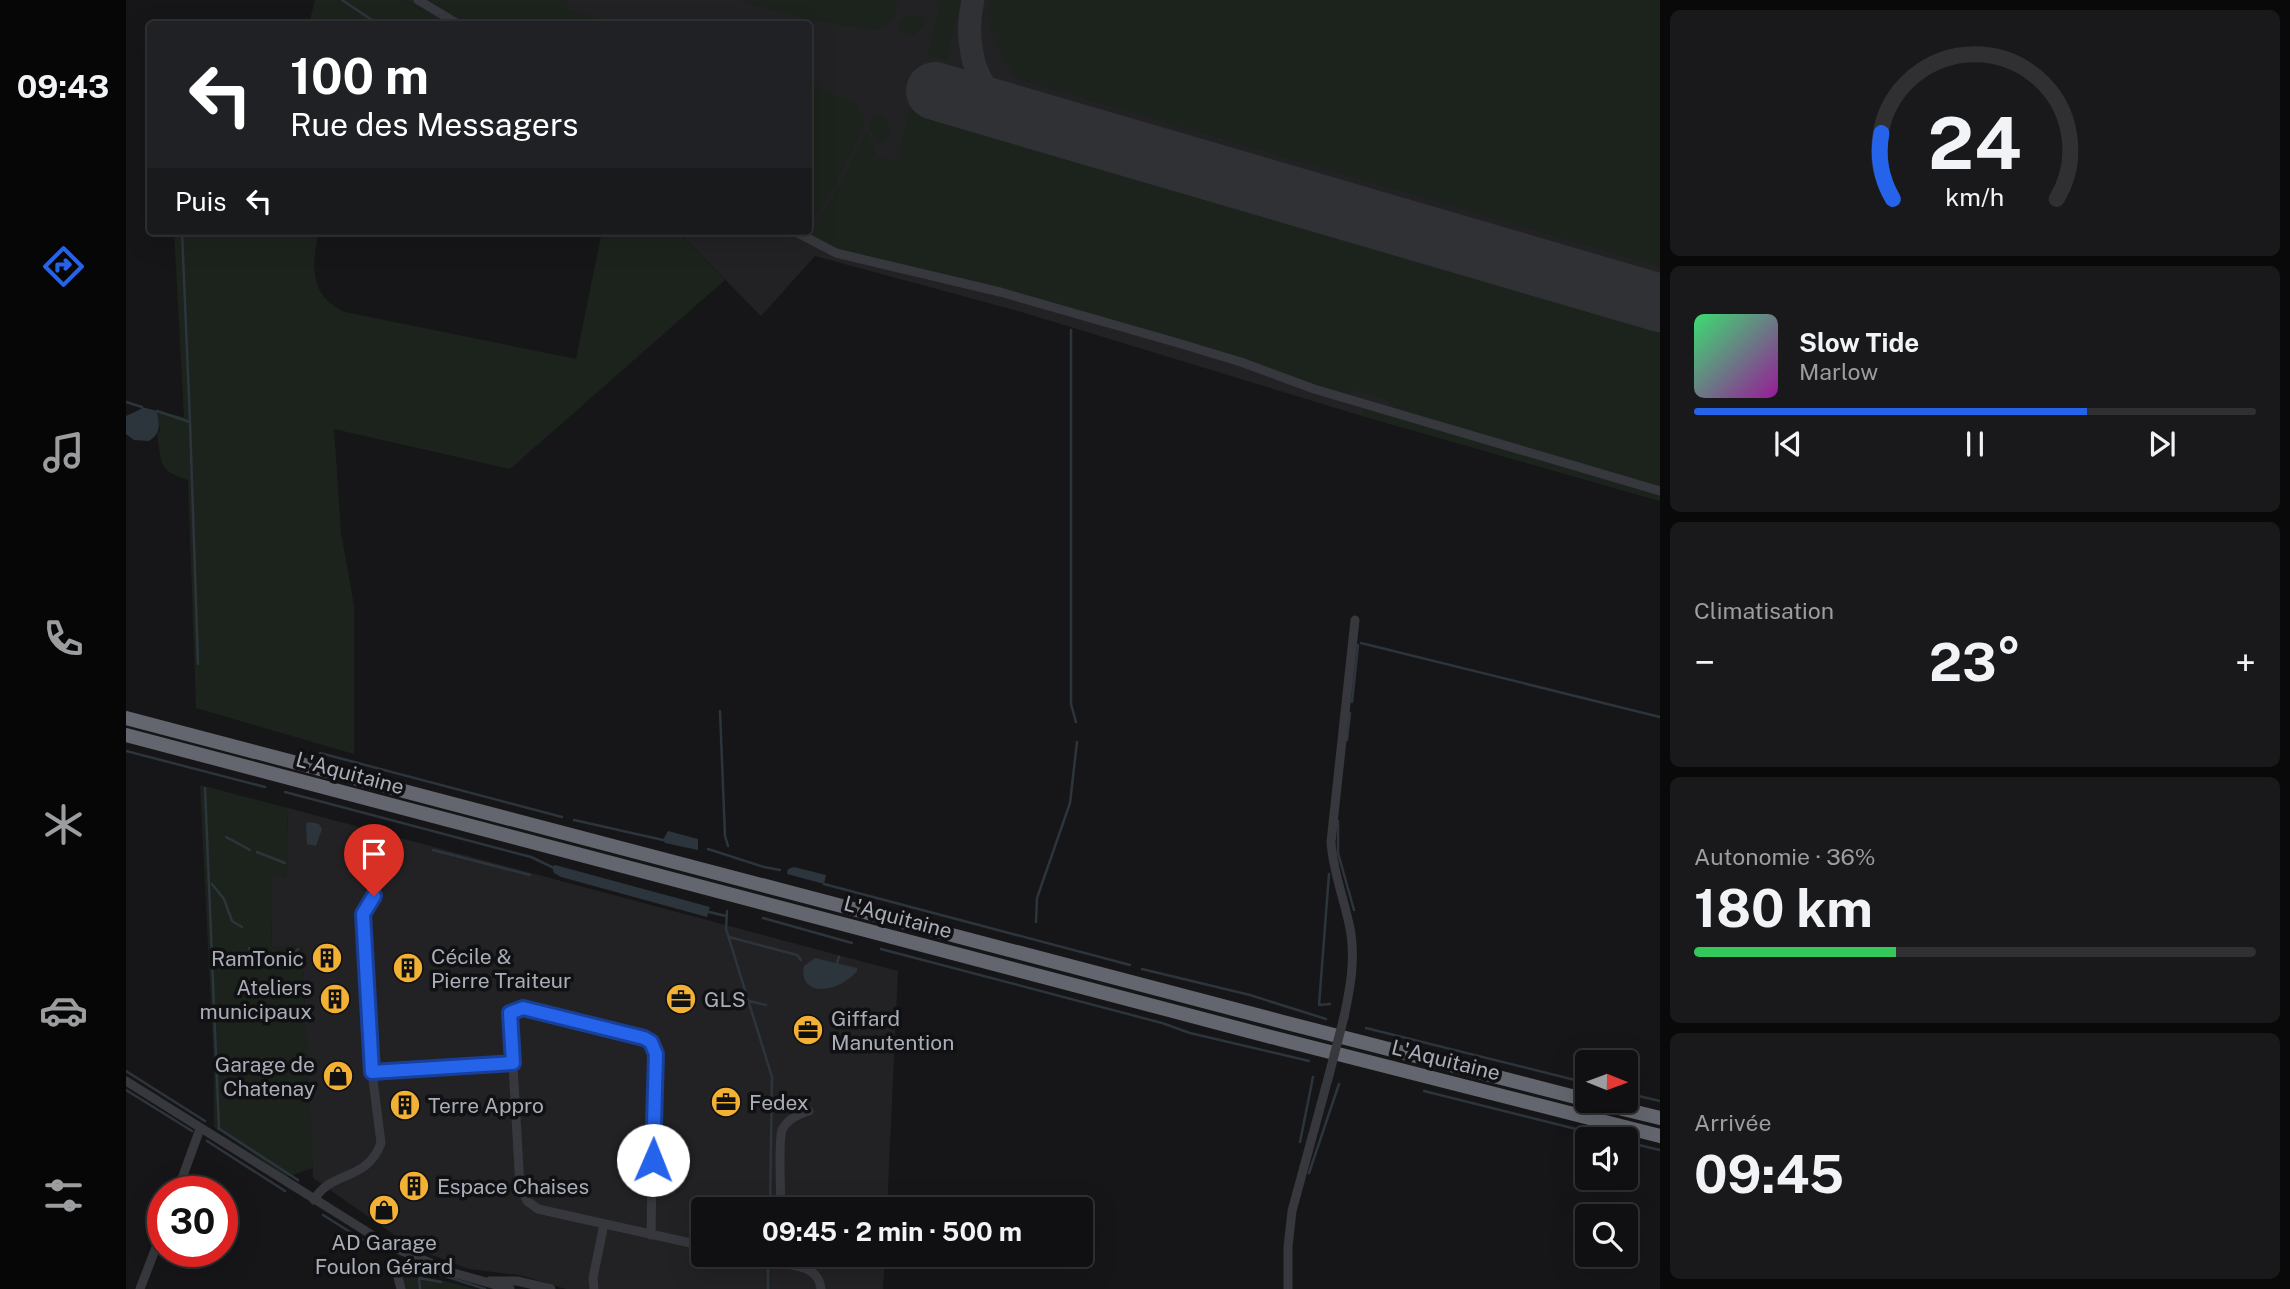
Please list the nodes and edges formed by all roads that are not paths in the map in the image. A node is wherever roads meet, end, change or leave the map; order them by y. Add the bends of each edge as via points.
1 (418, 0) edge
2 (453, 21) edge
3 (802, 235) edge
4 (1660, 491) edge
5 (1355, 620) dead end
6 (126, 718) edge
7 (126, 735) edge
8 (374, 896) dead end
9 (513, 1063) junction
10 (372, 1072) junction
11 (126, 1081) edge
12 (1575, 1096) edge
13 (809, 1111) dead end
14 (1638, 1112) edge
15 (1660, 1118) edge
16 (200, 1129) junction
17 (1660, 1136) edge
18 (183, 1176) edge
19 (781, 1197) edge
20 (314, 1200) junction
21 (604, 1224) junction
22 (652, 1234) junction
23 (691, 1242) edge
24 (395, 1266) dead end
25 (148, 1267) edge
26 (801, 1267) edge
27 (593, 1278) junction
28 (475, 1279) junction
29 (140, 1289) edge
30 (401, 1289) edge
31 (510, 1289) edge
32 (551, 1289) edge
33 (585, 1289) edge
34 (594, 1289) edge
35 (821, 1289) edge
36 (1288, 1289) edge

1 - 2 street
3 - 4 street via 836,253 1000,292
5 - 36 street, bridge via 1331,842 1352,944 1352,980 1292,1211
6 - 12 highway, L'Aquitaine
7 - 17 highway, L'Aquitaine
8 - 10 street via 363,914
9 - 10 street
9 - 21 street via 524,1198 538,1209
9 - 22 street via 510,1013 516,1009 651,1042
10 - 20 street via 382,1138 377,1153 366,1166 321,1188
11 - 16 street
13 - 19 street via 790,1121 781,1134
14 - 15 highway, L'Aquitaine
16 - 18 street
16 - 20 street
20 - 28 street via 388,1245
21 - 22 street
21 - 27 street
22 - 23 street
24 - 30 street
25 - 29 street
26 - 35 street via 816,1274
27 - 33 street
27 - 34 street
28 - 31 street
28 - 32 street

